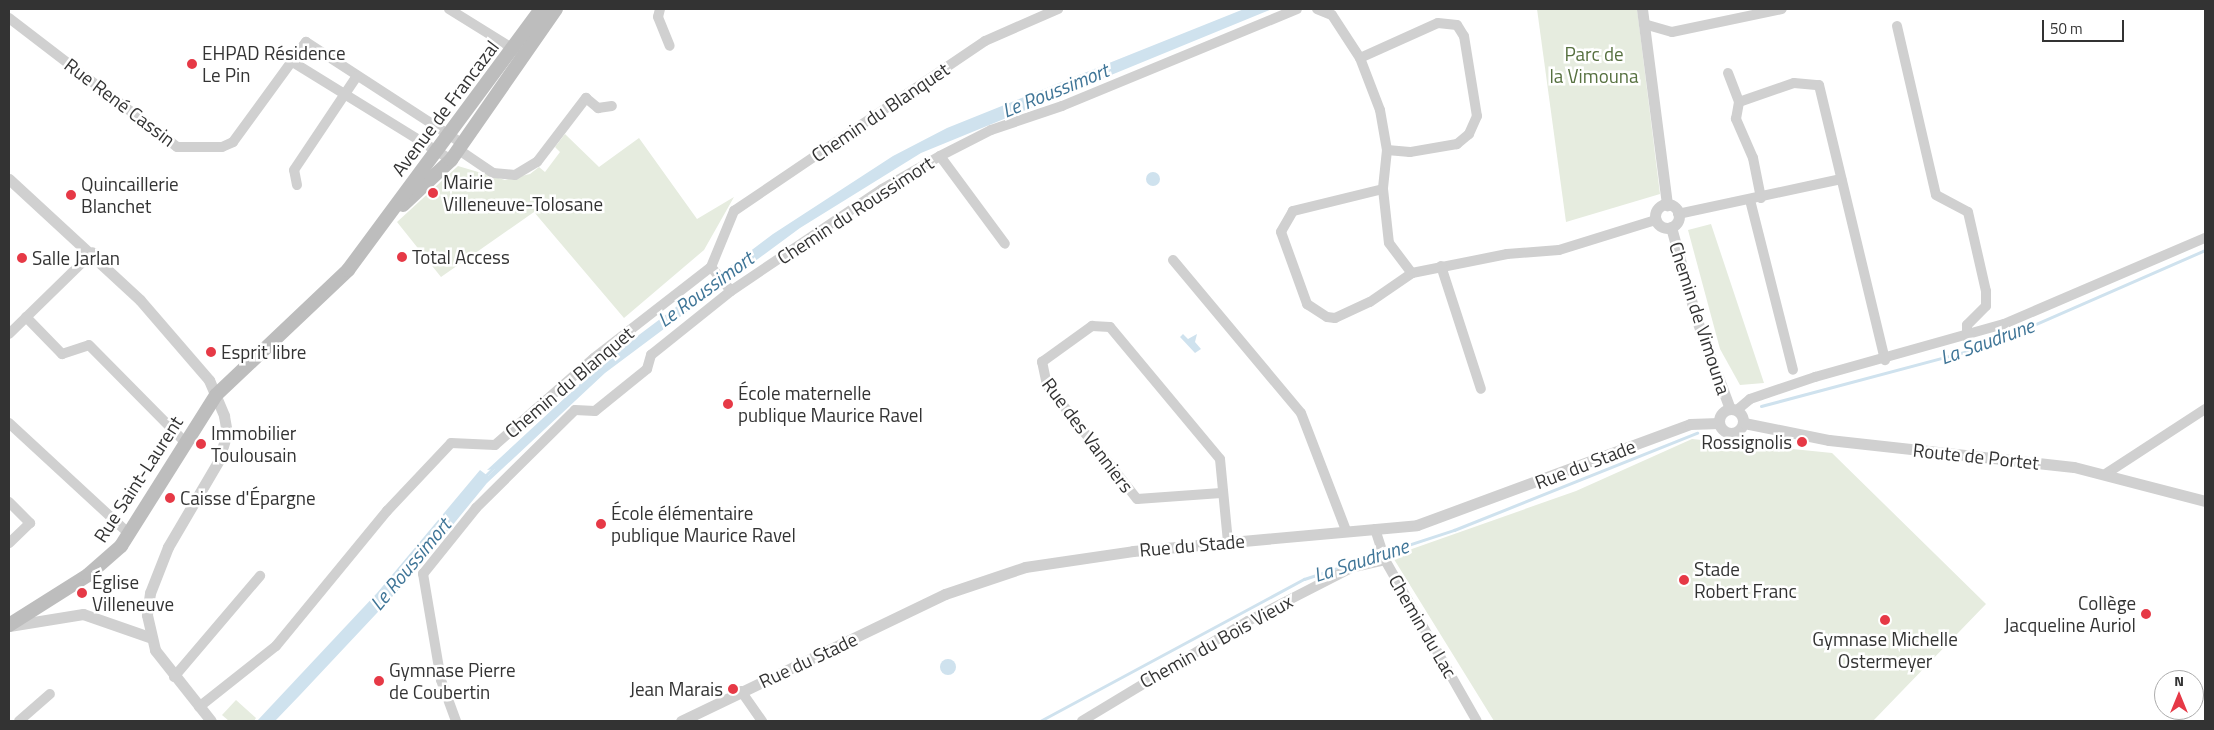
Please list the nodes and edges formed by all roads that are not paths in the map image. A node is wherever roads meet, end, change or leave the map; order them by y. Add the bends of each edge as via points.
1 (449, 9) edge
2 (541, 9) edge
3 (556, 9) edge
4 (660, 9) edge
5 (1058, 9) edge
6 (1296, 9) edge
7 (1642, 9) edge
8 (1782, 9) edge
9 (1319, 10) edge
10 (9, 18) edge
11 (1644, 24) junction
12 (1897, 26) dead end
13 (670, 46) dead end
14 (518, 52) junction
15 (1360, 58) junction
16 (291, 61) junction
17 (1728, 73) dead end
18 (357, 76) junction
19 (346, 97) junction
20 (1740, 102) junction
21 (612, 106) dead end
22 (450, 133) junction
23 (1387, 150) junction
24 (436, 151) junction
25 (458, 151) junction
26 (940, 156) junction
27 (9, 179) edge
28 (1840, 180) junction
29 (297, 185) dead end
30 (1383, 189) junction
31 (1761, 198) junction
32 (1750, 200) junction
33 (1667, 205) junction
34 (1678, 214) junction
35 (1656, 220) junction
36 (1671, 227) junction
37 (377, 229) junction
38 (2205, 238) edge
39 (1005, 244) dead end
40 (93, 252) junction
41 (1173, 260) dead end
42 (1440, 266) junction
43 (711, 267) junction
44 (1412, 273) junction
45 (730, 292) junction
46 (26, 318) junction
47 (9, 334) edge
48 (1967, 337) junction
49 (1885, 360) junction
50 (1793, 370) dead end
51 (1482, 389) dead end
52 (216, 395) junction
53 (1733, 409) junction
54 (2205, 409) edge
55 (9, 423) edge
56 (1719, 423) junction
57 (1744, 423) junction
58 (185, 442) junction
59 (2107, 473) junction
60 (1221, 493) junction
61 (2205, 501) edge
62 (9, 502) edge
63 (1346, 530) junction
64 (128, 532) junction
65 (1375, 534) junction
66 (1228, 542) junction
67 (9, 543) edge
68 (1384, 558) junction
69 (260, 576) dead end
70 (9, 625) edge
71 (149, 637) junction
72 (174, 677) junction
73 (741, 691) junction
74 (50, 694) dead end
75 (199, 707) junction
76 (19, 721) edge
77 (211, 721) edge
78 (456, 721) edge
79 (681, 721) edge
80 (762, 721) edge
81 (1082, 721) edge
82 (1477, 721) edge

1 - 14 street
2 - 14 main road, Avenue de Francazal
3 - 14 main road, Avenue de Francazal
4 - 13 street via 658,17
5 - 43 street, Chemin du Blanquet via 985,40 734,212
6 - 26 street, Chemin du Roussimort via 1071,102 990,130
7 - 11 street
8 - 11 street via 1672,32
9 - 15 street via 1332,15
10 - 16 street, Rue René Cassin via 177,147 222,147 232,142
11 - 33 street
12 - 48 street via 1936,195 1968,212 1986,291 1986,306 1967,325
14 - 22 main road, Avenue de Francazal
14 - 25 main road, Avenue de Francazal
15 - 23 street via 1380,110
15 - 23 street via 1438,23 1457,25 1464,36 1477,116 1469,134 1457,144 1410,152
16 - 18 street, Rue René Cassin via 306,42
16 - 19 street
17 - 20 street
18 - 19 street
18 - 22 street
19 - 24 street
19 - 29 street via 294,170
20 - 28 street via 1794,83 1818,85 1826,101
20 - 31 street via 1736,119 1753,158
21 - 25 street via 598,108 586,98 537,162 515,175 493,173
22 - 24 main road, Avenue de Francazal
22 - 25 street
23 - 30 street
24 - 25 street
24 - 37 main road, Avenue de Francazal
25 - 37 main road, Avenue de Francazal
26 - 39 street
26 - 45 street, Chemin du Roussimort via 882,188
27 - 40 street
28 - 31 street
28 - 49 street
30 - 44 street via 1389,243
30 - 44 street via 1293,211 1281,232 1307,304 1326,317 1335,318 1370,302
31 - 32 street
32 - 34 street
32 - 50 street
33 - 34 street
33 - 35 street via 1659,208
34 - 36 street
35 - 36 street
35 - 42 street via 1559,250 1507,254
36 - 53 street, Chemin de Vimouna via 1696,318
37 - 52 main road, Avenue de Francazal via 348,270 313,307
38 - 48 street
40 - 46 street
40 - 52 street via 140,300 208,380
41 - 63 street via 1301,414
42 - 44 street
42 - 51 street
43 - 45 street
43 - 75 street, Chemin du Blanquet via 594,358 495,445 451,443 388,511 276,646
45 - 78 street, Chemin du Roussimort via 651,355 647,369 595,411 575,410 476,508 424,574 441,680
46 - 47 street
46 - 58 street via 62,354 89,345
48 - 49 street
49 - 53 street via 1815,377 1750,399
52 - 58 main road, Rue Saint-Laurent
52 - 71 street via 226,441 168,547 150,593
53 - 56 street via 1722,414
53 - 57 street, Chemin de Vimouna
54 - 59 street
55 - 64 street
56 - 57 street, Rue du Stade via 1733,433
56 - 65 street, Rue du Stade via 1690,424 1434,521
57 - 59 street, Route de Portet via 1838,441
58 - 64 main road, Rue Saint-Laurent
59 - 61 street, Route de Portet
60 - 60 street, Rue des Vanniers via 1136,499 1047,385 1042,362 1092,326 1110,327 1220,459
60 - 66 street, Rue des Vanniers
62 - 67 street via 30,523
63 - 65 street, Rue du Stade
63 - 66 street, Rue du Stade
64 - 70 main road, Rue Saint-Laurent via 121,546 88,575
65 - 68 street, Chemin du Lac
66 - 73 street, Rue du Stade via 1025,567 977,581
68 - 81 street, Chemin du Bois Vieux via 1351,568 1248,621
68 - 82 street, Chemin du Lac
69 - 72 street
70 - 71 street via 84,614
71 - 72 street
72 - 75 street
73 - 79 street, Rue du Stade
73 - 80 street
74 - 76 street
75 - 77 street

